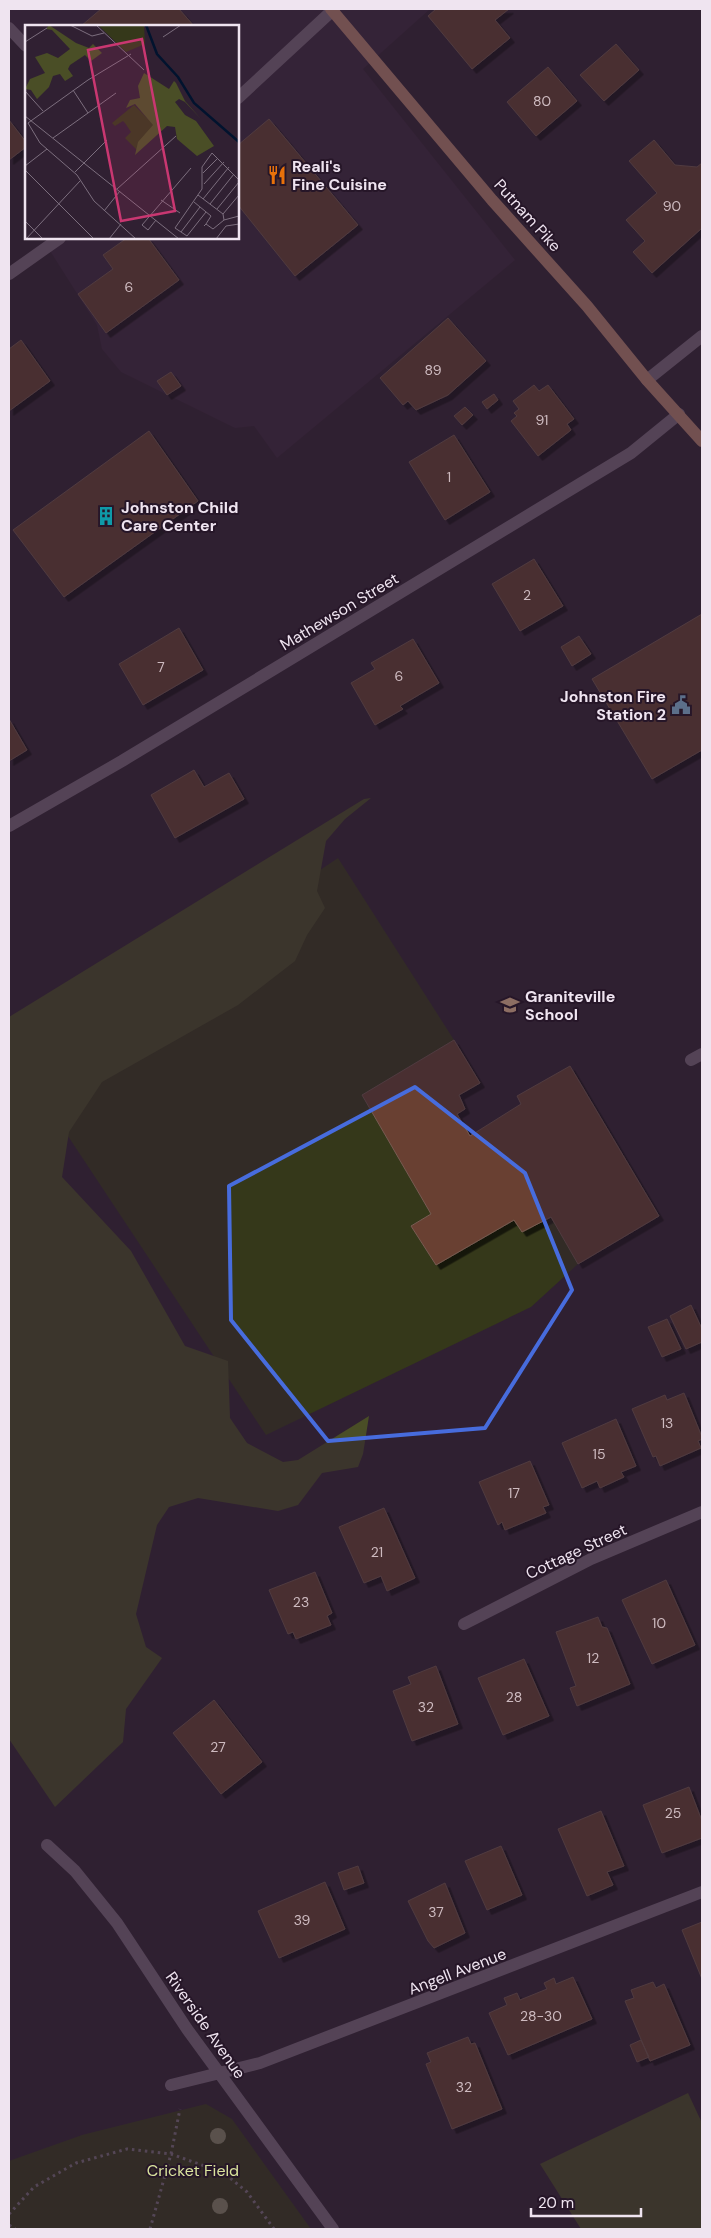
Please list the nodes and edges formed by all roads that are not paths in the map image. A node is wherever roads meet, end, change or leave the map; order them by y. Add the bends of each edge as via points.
1 (333, 9) edge
2 (9, 28) edge
3 (25, 45) edge
4 (239, 97) edge
5 (59, 239) edge
6 (9, 274) edge
7 (702, 336) edge
8 (647, 380) junction
9 (679, 414) junction
10 (702, 441) edge
11 (9, 826) edge
12 (702, 1512) edge
13 (464, 1624) dead end
14 (47, 1845) dead end
15 (702, 1892) edge
16 (221, 2074) junction
17 (177, 2083) road end
18 (333, 2229) edge

1 - 4 street
1 - 8 main road, Putnam Pike
2 - 3 street
5 - 6 street
7 - 8 street
8 - 9 main road, Putnam Pike
9 - 10 main road, Putnam Pike
9 - 11 street, Mathewson Street via 631,453
12 - 13 street, Cottage Street via 590,1560
14 - 16 street, Riverside Avenue via 75,1871 117,1923
15 - 16 street, Angell Avenue via 260,2063
16 - 17 street, Angell Avenue
16 - 18 street, Riverside Avenue

